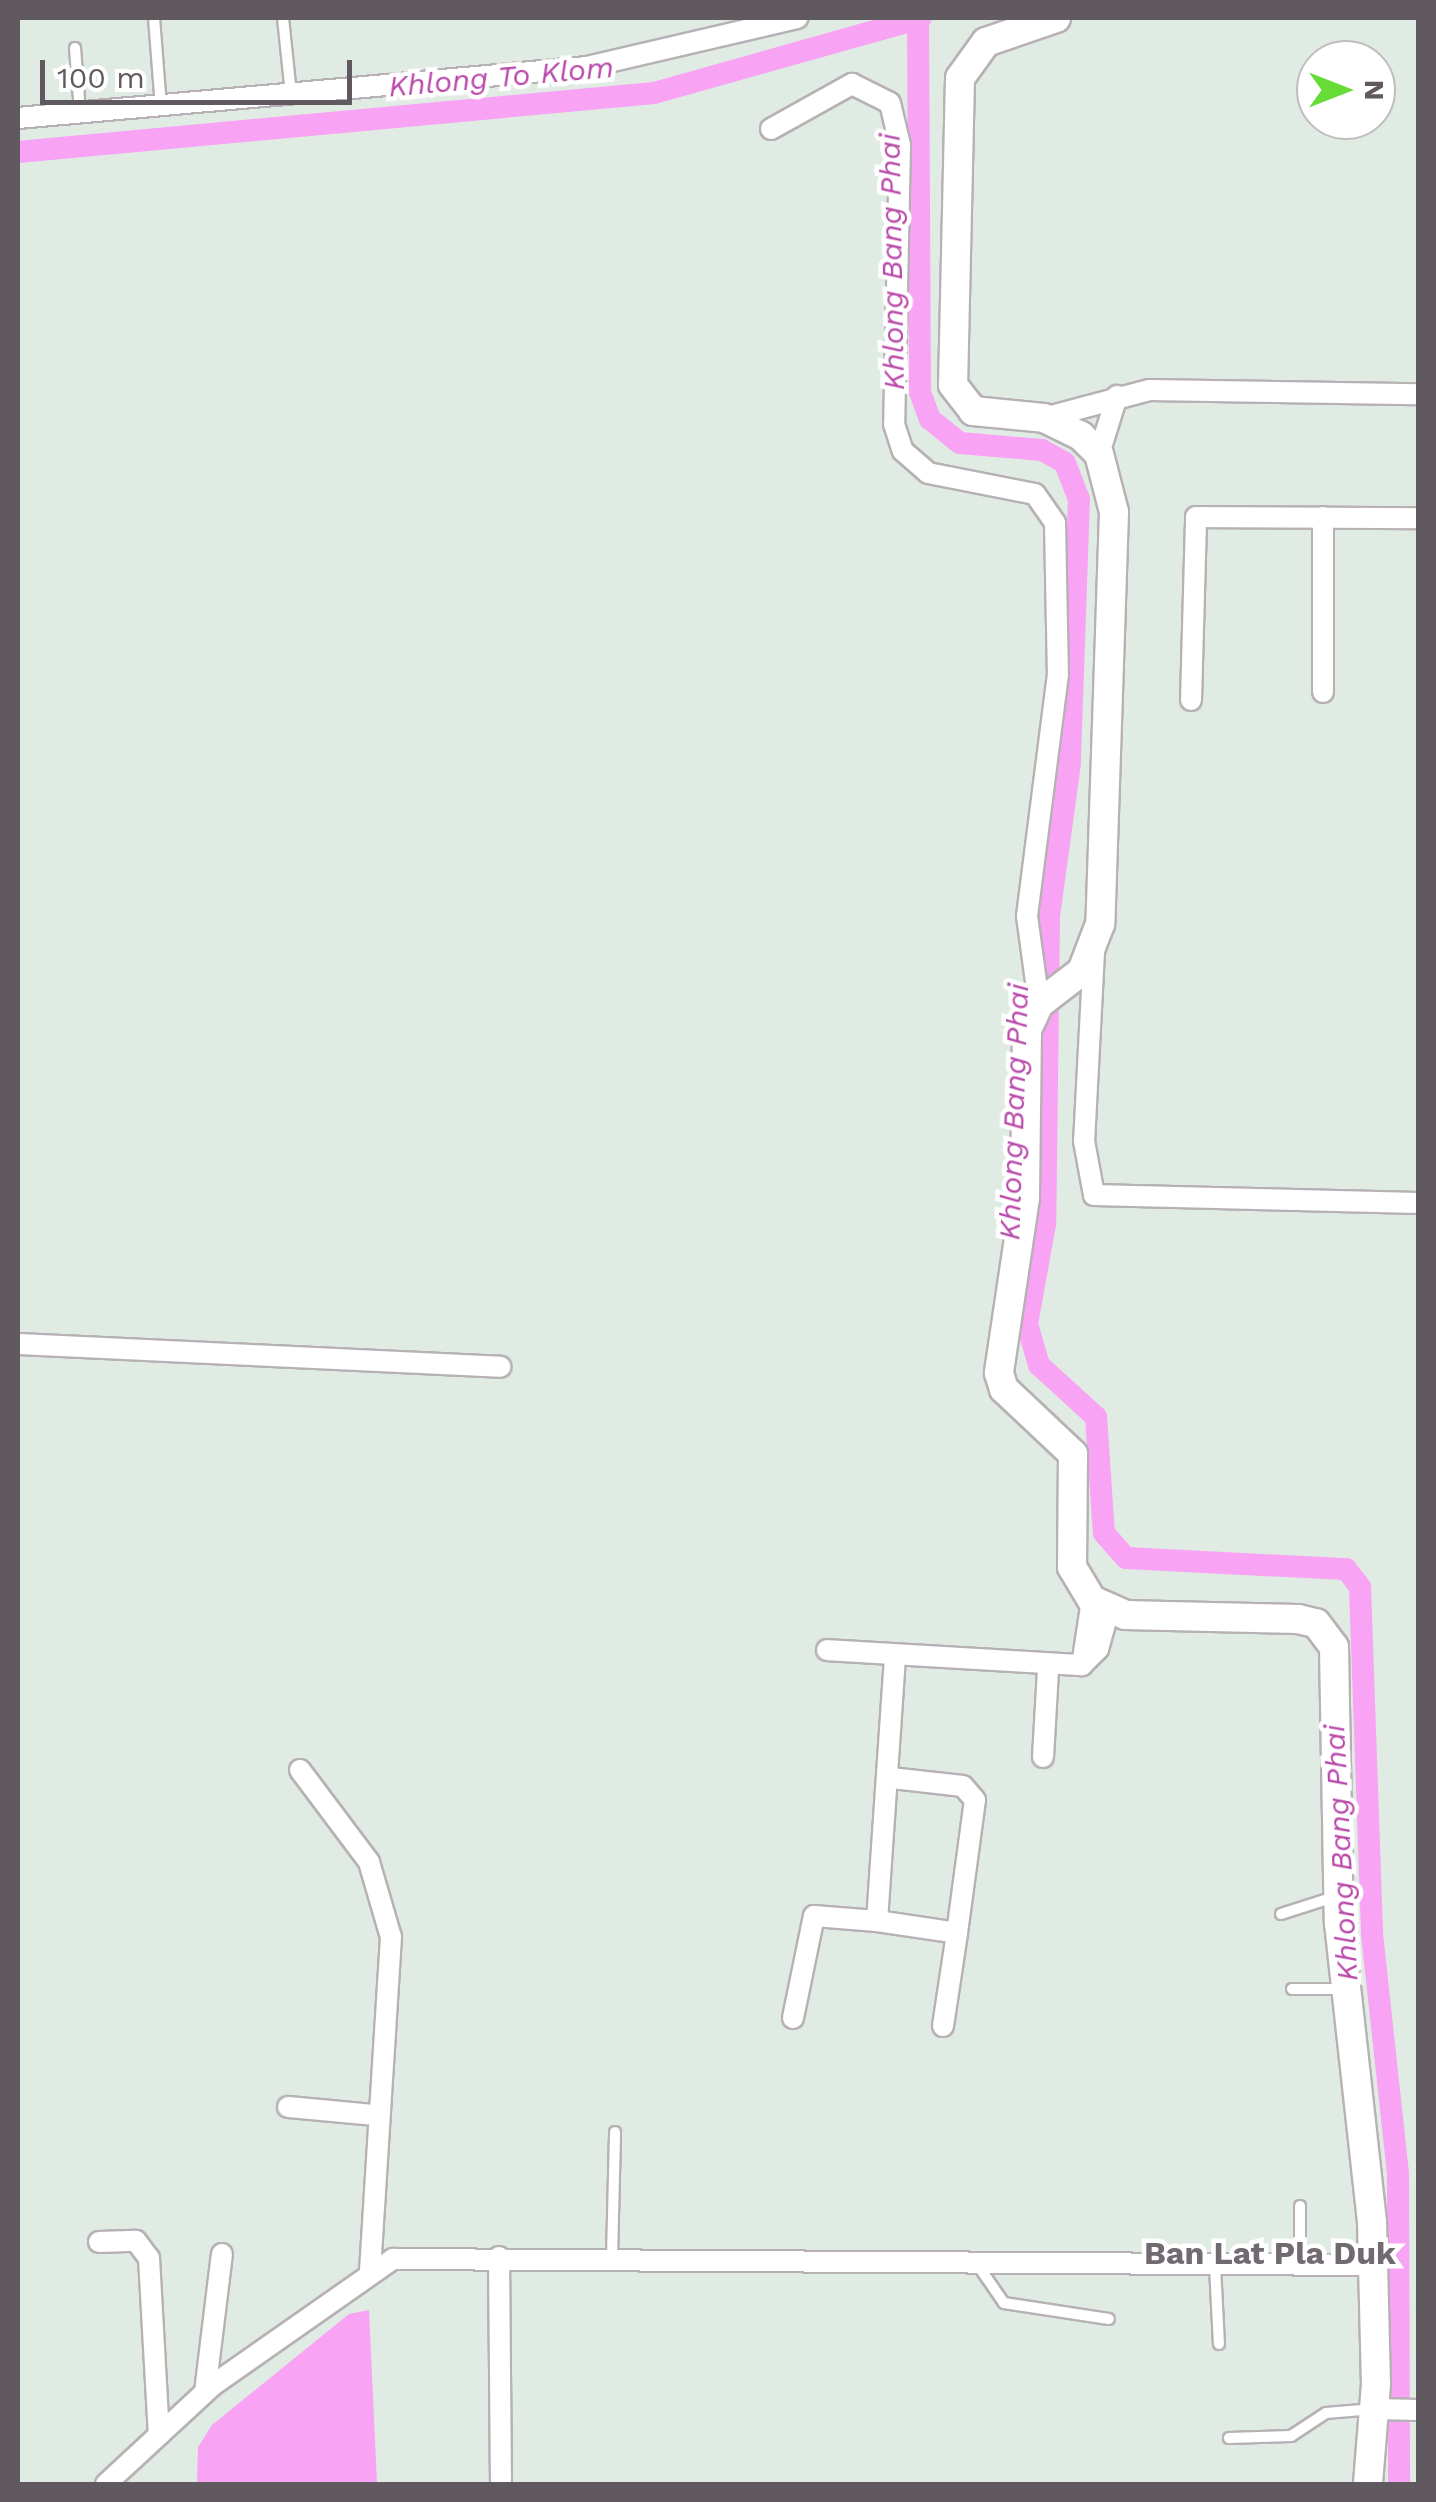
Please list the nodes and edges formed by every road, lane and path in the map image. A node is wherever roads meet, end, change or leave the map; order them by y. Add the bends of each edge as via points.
1 (154, 18) edge
2 (283, 18) edge
3 (797, 18) edge
4 (1056, 18) edge
5 (76, 48) dead end
6 (292, 94) junction
7 (160, 106) junction
8 (80, 112) junction
9 (18, 118) edge
10 (771, 130) dead end
11 (1418, 394) edge
12 (1117, 396) junction
13 (1044, 418) junction
14 (1099, 454) junction
15 (1323, 517) junction
16 (1418, 518) edge
17 (1323, 692) dead end
18 (1190, 700) dead end
19 (1094, 950) junction
20 (1050, 996) junction
21 (1418, 1203) edge
22 (18, 1344) edge
23 (500, 1367) dead end
24 (1100, 1605) junction
25 (828, 1650) dead end
26 (895, 1656) junction
27 (1048, 1669) junction
28 (1043, 1757) dead end
29 (300, 1770) dead end
30 (892, 1778) junction
31 (1338, 1896) junction
32 (1281, 1914) dead end
33 (877, 1921) junction
34 (957, 1933) junction
35 (1292, 1989) dead end
36 (1344, 1989) junction
37 (794, 2018) dead end
38 (942, 2026) dead end
39 (288, 2108) dead end
40 (374, 2114) junction
41 (615, 2132) dead end
42 (1300, 2206) dead end
43 (99, 2242) dead end
44 (222, 2254) dead end
45 (499, 2256) junction
46 (612, 2257) junction
47 (974, 2260) junction
48 (1374, 2265) junction
49 (1215, 2266) junction
50 (1300, 2266) junction
51 (370, 2271) junction
52 (1108, 2320) dead end
53 (1219, 2344) dead end
54 (205, 2392) junction
55 (1382, 2410) junction
56 (1418, 2410) edge
57 (159, 2435) junction
58 (1229, 2438) dead end
59 (106, 2484) edge
60 (501, 2484) edge
61 (1368, 2484) edge

1 - 7 lane
2 - 6 lane
3 - 6 street via 587,67
4 - 13 street via 986,42 960,78 953,386 973,411
5 - 8 lane
6 - 7 street
7 - 8 street
8 - 9 street
10 - 20 street via 852,84 890,103 900,144 894,424 903,452 928,473 1034,494 1055,523 1058,674 1026,916
11 - 12 street
12 - 13 street
12 - 14 street
13 - 14 street
14 - 19 street via 1114,512
15 - 16 street
15 - 17 street
15 - 18 street via 1196,517
19 - 20 street
19 - 21 street via 1084,1141 1094,1195
20 - 24 street via 1027,1030 1024,1198 1000,1373 1004,1389 1073,1454 1072,1567
22 - 23 street
24 - 27 street via 1082,1665
24 - 31 street via 1298,1619 1329,1633
25 - 26 street
26 - 27 street
26 - 30 street
27 - 28 street
29 - 40 street via 369,1862 387,1913
30 - 33 street
30 - 34 street via 963,1786 975,1800
31 - 32 lane
31 - 36 street
33 - 34 street
33 - 37 street via 814,1916
34 - 38 street
35 - 36 lane
36 - 48 street
39 - 40 street
40 - 51 street
41 - 46 lane
42 - 50 lane
43 - 57 street via 136,2242 149,2258
44 - 54 street
45 - 46 street
45 - 51 street via 404,2258
45 - 60 street
46 - 47 street
47 - 49 street
47 - 52 lane via 1004,2303
48 - 50 street
48 - 55 street
49 - 50 street
49 - 53 lane
51 - 54 street
54 - 57 street
55 - 56 street
55 - 58 lane via 1326,2413 1291,2436
55 - 61 street
57 - 59 street

